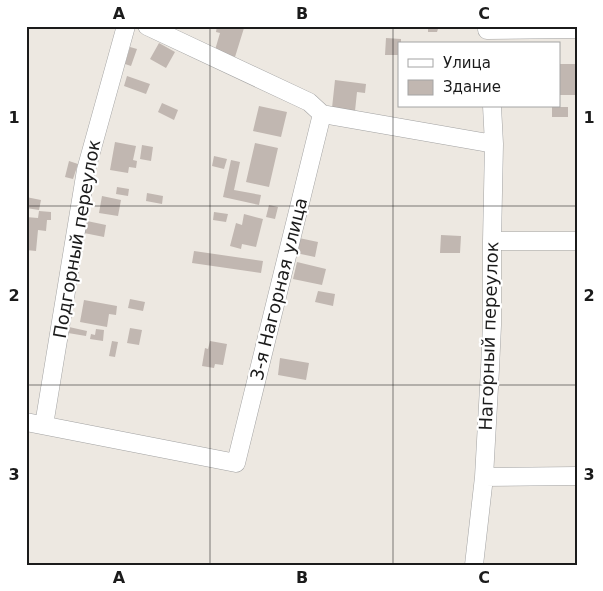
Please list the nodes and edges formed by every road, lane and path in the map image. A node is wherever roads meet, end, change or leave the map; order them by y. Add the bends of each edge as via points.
1 (126, 26) edge
2 (147, 26) edge
3 (577, 29) edge
4 (487, 33) edge
5 (492, 108) edge
6 (322, 114) junction
7 (494, 144) junction
8 (492, 241) junction
9 (577, 241) edge
10 (26, 422) edge
11 (44, 425) junction
12 (577, 476) edge
13 (484, 477) junction
14 (474, 565) edge

1 - 11 street, Подгорный переулок via 86,170
2 - 6 street via 309,102
3 - 4 street
5 - 7 street, Нагорный переулок
6 - 7 street
6 - 11 street, 3-я Нагорная улица via 236,463
7 - 8 street, Нагорный переулок
8 - 9 street
8 - 13 street, Нагорный переулок via 492,325
10 - 11 street
12 - 13 street
13 - 14 street, Нагорный переулок

